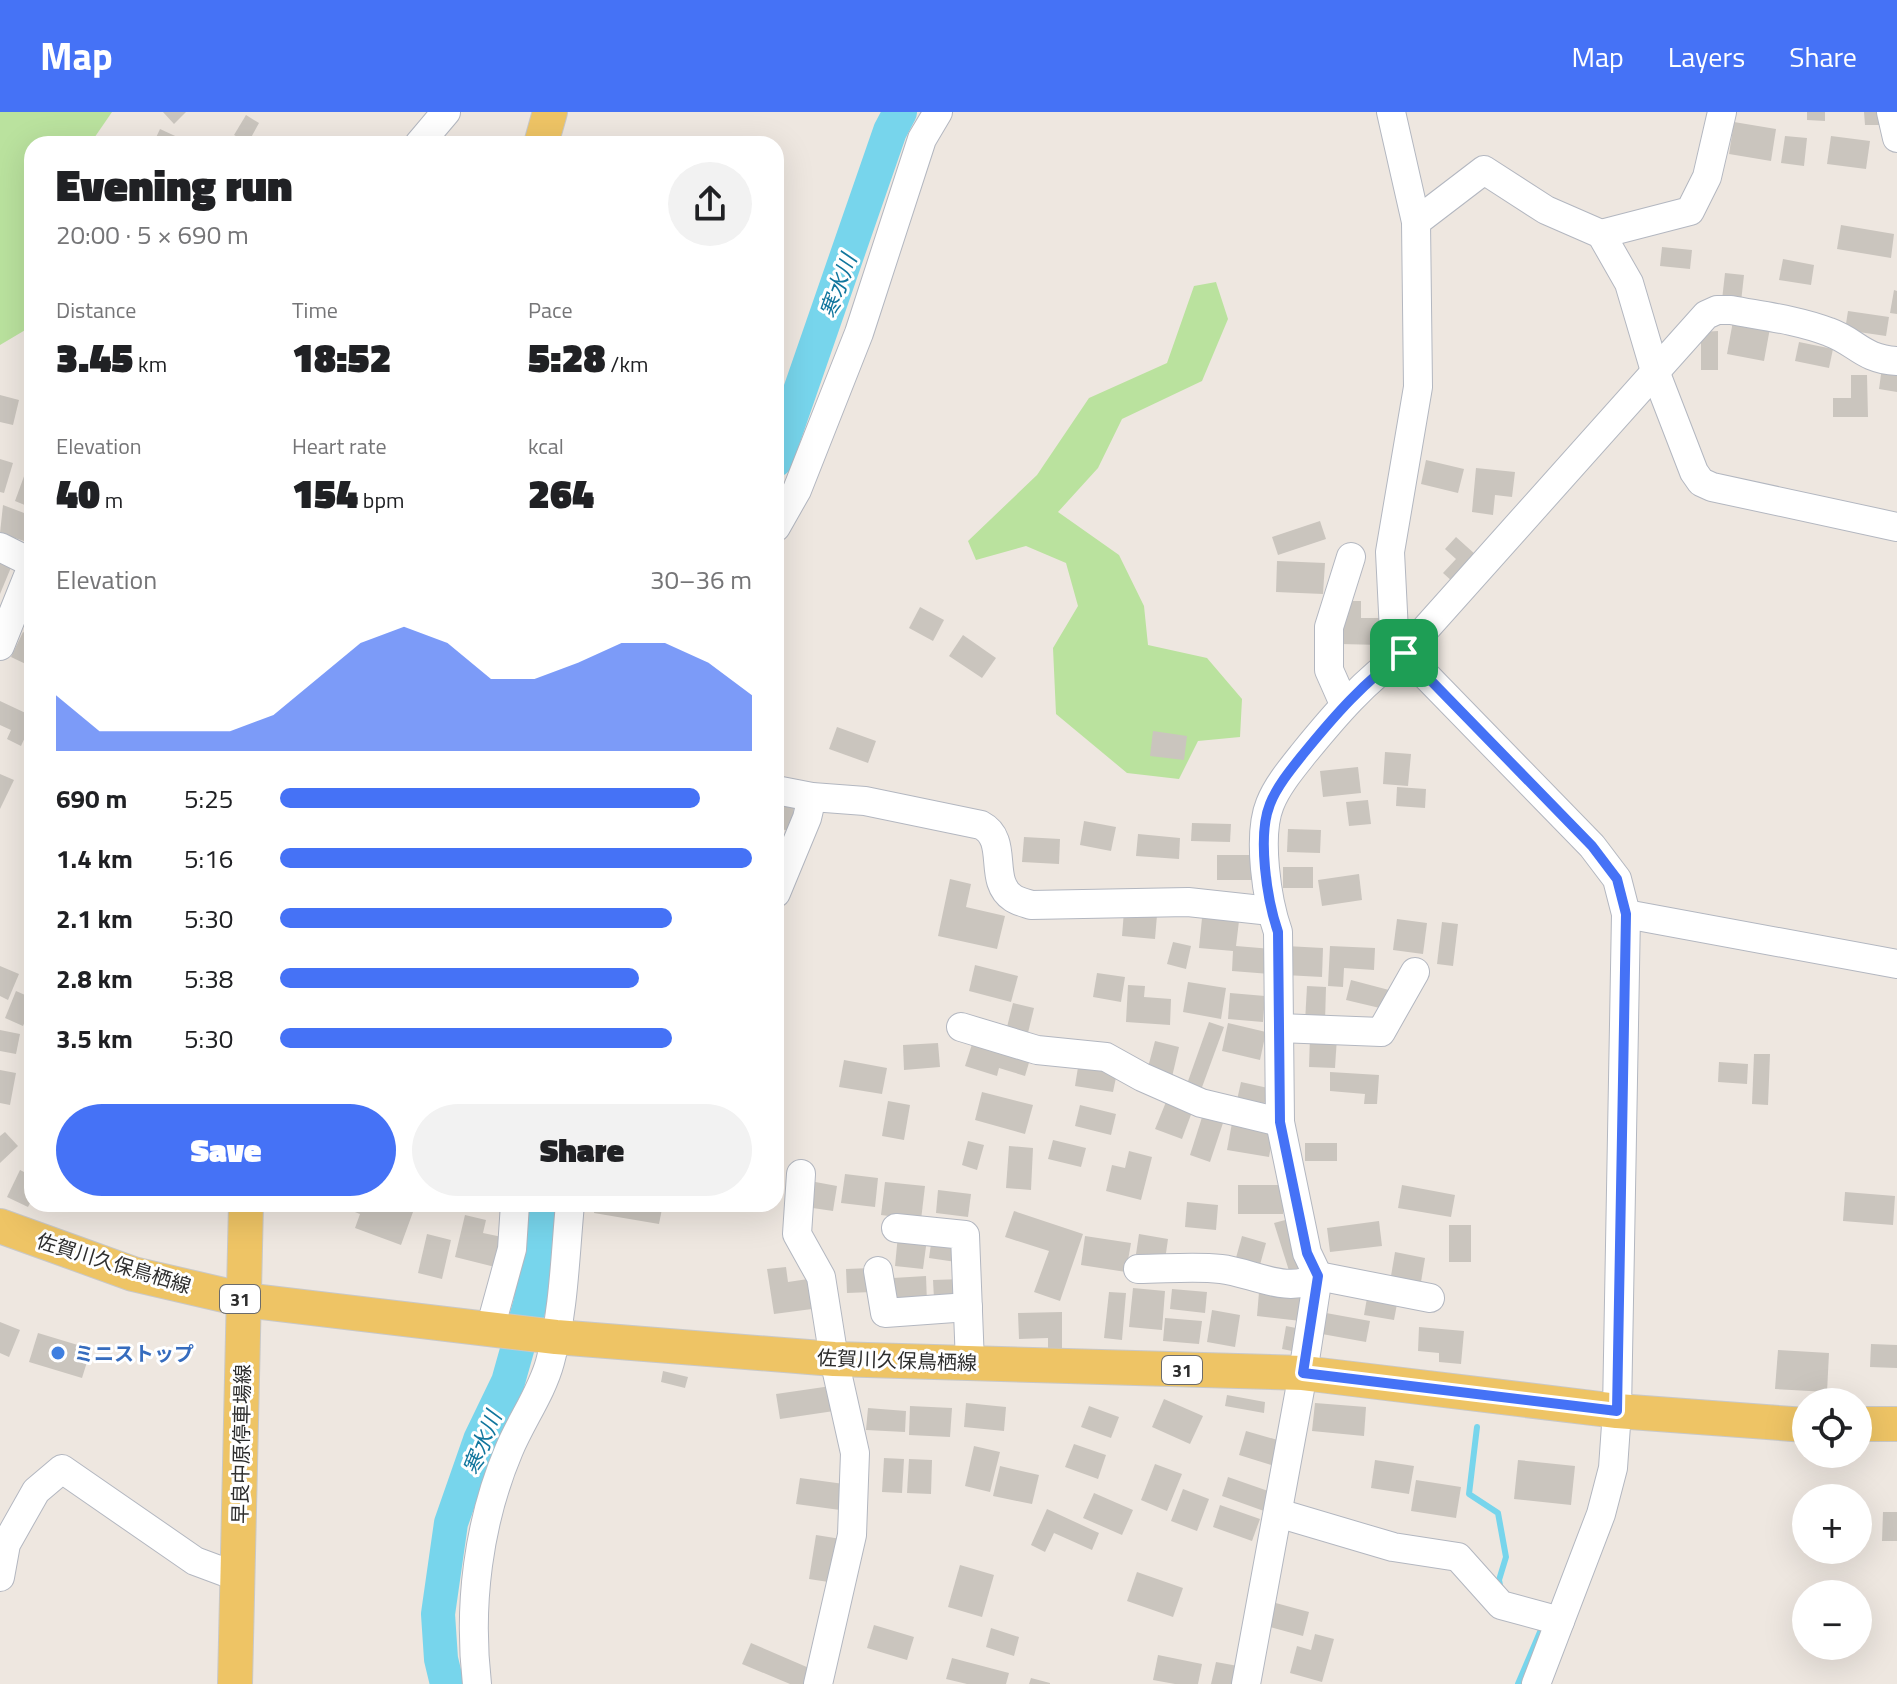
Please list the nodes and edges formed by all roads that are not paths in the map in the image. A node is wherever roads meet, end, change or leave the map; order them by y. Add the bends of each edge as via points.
1 (446, 112) edge
2 (550, 112) edge
3 (938, 112) edge
4 (1391, 112) edge
5 (1722, 112) edge
6 (1891, 112) edge
7 (426, 136) edge
8 (543, 136) edge
9 (1897, 138) edge
10 (1416, 222) junction
11 (1601, 234) junction
12 (1897, 361) edge
13 (1655, 371) junction
14 (784, 513) edge
15 (1897, 527) edge
16 (0, 547) edge
17 (1351, 557) dead end
18 (24, 560) edge
19 (24, 585) edge
20 (0, 646) edge
21 (1404, 653) junction
22 (1344, 704) junction
23 (784, 792) edge
24 (812, 797) junction
25 (784, 874) edge
26 (1271, 911) junction
27 (1626, 914) junction
28 (1897, 964) edge
29 (1415, 972) dead end
30 (961, 1027) dead end
31 (1279, 1028) junction
32 (1280, 1122) junction
33 (801, 1174) dead end
34 (246, 1212) edge
35 (514, 1212) edge
36 (569, 1212) edge
37 (0, 1226) edge
38 (896, 1228) dead end
39 (1138, 1269) dead end
40 (878, 1271) dead end
41 (1318, 1276) junction
42 (1430, 1298) dead end
43 (245, 1300) junction
44 (968, 1307) junction
45 (490, 1329) junction
46 (556, 1337) junction
47 (834, 1359) junction
48 (970, 1363) junction
49 (1303, 1373) junction
50 (1617, 1411) junction
51 (1792, 1424) edge
52 (1872, 1424) edge
53 (1897, 1424) edge
54 (1278, 1513) junction
55 (0, 1577) edge
56 (238, 1577) junction
57 (1550, 1618) junction
58 (235, 1684) edge
59 (477, 1684) edge
60 (818, 1684) edge
61 (1246, 1684) edge
62 (1536, 1684) edge

1 - 7 street
2 - 8 main road
3 - 14 street via 922,139 859,333
4 - 10 street
5 - 11 street via 1707,177 1690,211
6 - 9 street
10 - 11 street via 1484,170 1546,210
10 - 21 street via 1418,387 1390,552 1394,632
11 - 13 street via 1629,283
12 - 13 street via 1869,357 1817,327 1717,310 1696,324
13 - 15 street via 1701,482
13 - 21 street
16 - 18 street
17 - 22 street via 1329,627 1329,670
19 - 20 street
21 - 22 street
21 - 27 street via 1592,846 1617,879
22 - 26 street via 1270,803 1265,842
23 - 24 street
24 - 25 street
24 - 26 street via 865,801 981,825 996,839 1001,882 1011,897 1031,905 1188,902
26 - 31 street via 1278,932
27 - 28 street
27 - 50 street
29 - 31 street via 1381,1032
30 - 32 street via 1037,1050 1106,1057 1201,1103
31 - 32 street
32 - 41 street via 1307,1253
33 - 47 street via 797,1234 821,1277
34 - 43 main road, 早良中原停車場線
35 - 45 street via 512,1249
36 - 46 street
37 - 43 main road, 佐賀川久保鳥栖線 / 31 via 133,1274
38 - 44 street via 965,1235
39 - 41 street via 1222,1269 1269,1282 1309,1282
40 - 44 street via 885,1313
41 - 42 street
41 - 49 street
43 - 45 main road, 佐賀川久保鳥栖線 / 31
43 - 56 main road, 早良中原停車場線
44 - 48 street
45 - 46 main road, 佐賀川久保鳥栖線 / 31
46 - 47 main road, 佐賀川久保鳥栖線 / 31
46 - 59 street via 550,1365 496,1485 480,1552 472,1644
47 - 48 main road, 佐賀川久保鳥栖線 / 31
47 - 60 street via 855,1453 852,1535
48 - 49 main road, 佐賀川久保鳥栖線 / 31
49 - 50 main road, 佐賀川久保鳥栖線 / 31
49 - 54 street
50 - 51 main road, 佐賀川久保鳥栖線 / 31
50 - 57 street via 1613,1468 1601,1514
52 - 53 main road
54 - 57 street via 1393,1547 1458,1557 1501,1605
54 - 61 street
55 - 56 street via 6,1544 36,1491 62,1469 195,1561
56 - 58 main road, 早良中原停車場線
57 - 62 street

